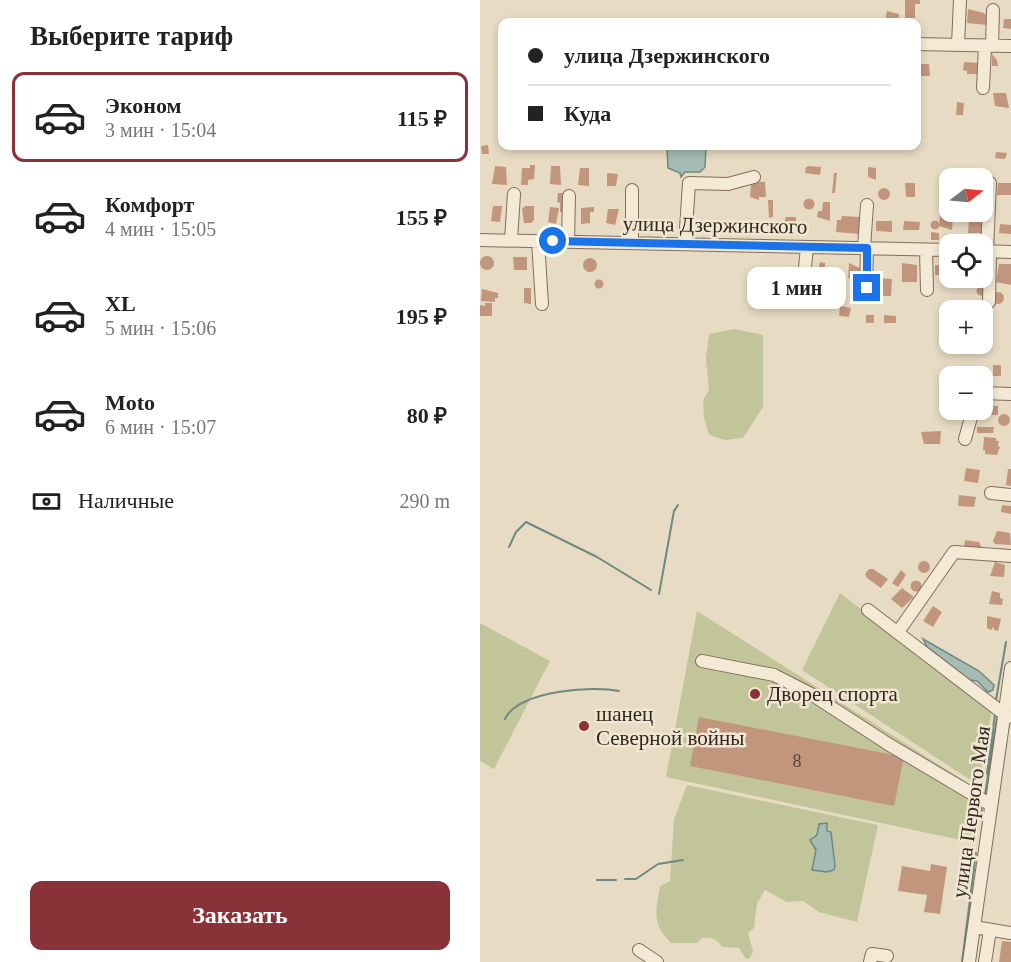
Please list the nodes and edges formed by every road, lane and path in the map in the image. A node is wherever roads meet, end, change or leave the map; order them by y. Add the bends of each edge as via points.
1 (960, 0) edge
2 (993, 10) dead end
3 (921, 44) edge
4 (958, 45) junction
5 (988, 46) junction
6 (1011, 46) edge
7 (983, 88) dead end
8 (753, 177) dead end
9 (632, 190) dead end
10 (514, 194) dead end
11 (569, 196) dead end
12 (867, 205) dead end
13 (480, 240) edge
14 (511, 240) junction
15 (538, 241) junction
16 (568, 241) junction
17 (632, 243) junction
18 (685, 244) junction
19 (807, 247) junction
20 (866, 248) junction
21 (926, 250) junction
22 (939, 250) edge
23 (993, 251) edge
24 (1011, 252) edge
25 (804, 278) dead end
26 (867, 288) dead end
27 (927, 290) dead end
28 (542, 304) dead end
29 (993, 393) edge
30 (1011, 394) edge
31 (971, 420) edge
32 (965, 439) dead end
33 (991, 493) dead end
34 (1011, 495) edge
35 (1011, 556) edge
36 (868, 610) dead end
37 (898, 632) junction
38 (702, 661) dead end
39 (1011, 668) edge
40 (1008, 716) edge
41 (991, 805) junction
42 (974, 927) junction
43 (990, 930) junction
44 (1011, 933) edge
45 (639, 950) dead end
46 (887, 956) dead end
47 (657, 962) edge
48 (870, 962) edge
49 (969, 962) edge
50 (985, 962) edge

1 - 4 street
2 - 5 street
3 - 4 street
4 - 5 street
5 - 6 street
5 - 7 street
8 - 18 street via 728,184 689,183
9 - 17 street
10 - 14 street
11 - 16 street
12 - 20 street
13 - 14 street, улица Дзержинского
14 - 15 street, улица Дзержинского
15 - 16 street, улица Дзержинского
15 - 28 street
16 - 17 street, улица Дзержинского
17 - 18 street, улица Дзержинского
18 - 19 street, улица Дзержинского
19 - 20 street, улица Дзержинского
19 - 25 street
20 - 21 street, улица Дзержинского
20 - 26 street
21 - 22 street, улица Дзержинского
21 - 27 street
23 - 24 street
29 - 30 street
31 - 32 street
33 - 34 street
35 - 37 street via 954,552
36 - 37 street
37 - 40 street
38 - 41 street via 774,675 793,684
39 - 40 street, улица Первого Мая
40 - 41 street, улица Первого Мая
41 - 42 street, улица Первого Мая
42 - 43 street
42 - 49 street, улица Первого Мая
43 - 44 street
43 - 50 street
45 - 47 street
46 - 48 street via 872,954

